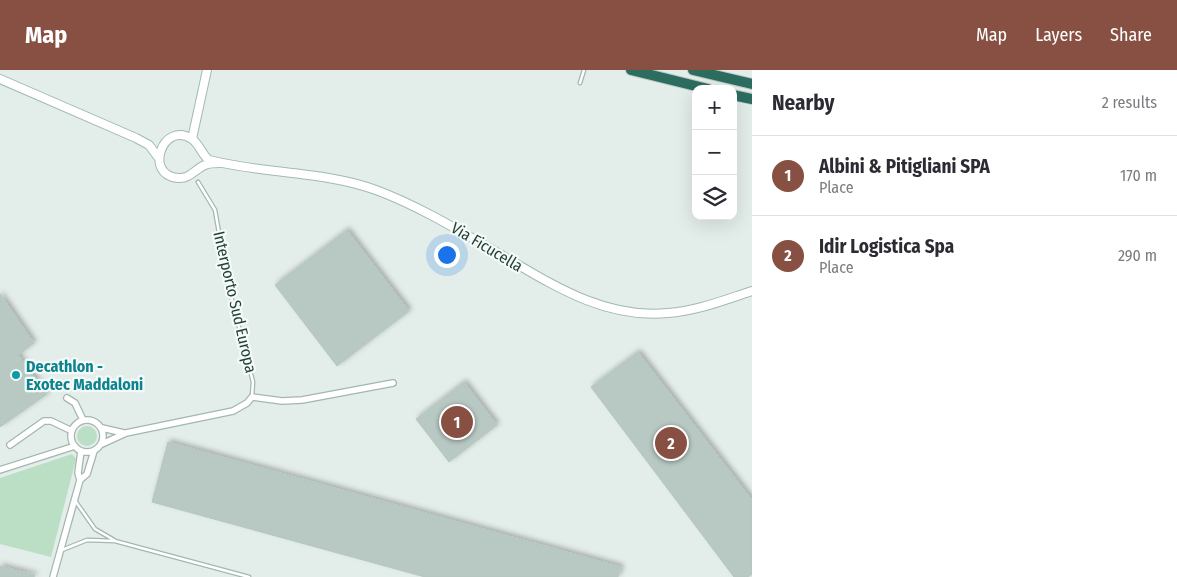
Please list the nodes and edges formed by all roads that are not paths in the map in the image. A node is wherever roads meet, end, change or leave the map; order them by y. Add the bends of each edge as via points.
1 (207, 70) edge
2 (584, 70) edge
3 (631, 70) edge
4 (692, 70) edge
5 (0, 79) edge
6 (580, 83) dead end
7 (752, 84) edge
8 (692, 85) edge
9 (737, 95) edge
10 (752, 99) edge
11 (136, 138) junction
12 (167, 140) junction
13 (192, 140) junction
14 (200, 149) junction
15 (158, 157) junction
16 (220, 163) junction
17 (197, 170) junction
18 (198, 182) dead end
19 (752, 291) edge
20 (393, 383) dead end
21 (252, 397) junction
22 (67, 398) dead end
23 (83, 420) junction
24 (102, 428) junction
25 (72, 431) junction
26 (126, 433) junction
27 (102, 444) junction
28 (10, 445) dead end
29 (75, 446) junction
30 (81, 451) junction
31 (94, 451) junction
32 (0, 470) edge
33 (80, 480) junction
34 (74, 501) junction
35 (115, 540) junction
36 (60, 551) junction
37 (53, 577) edge
38 (249, 577) edge

1 - 13 street
2 - 6 lane
3 - 8 highway
4 - 7 highway
5 - 11 street
9 - 10 highway
11 - 12 street
11 - 15 street via 149,145
12 - 13 street via 180,136
12 - 15 street
13 - 14 street, Via Ficucella
14 - 16 street, Via Ficucella via 206,158
14 - 17 street via 201,160
15 - 17 street, Via Ficucella via 162,170 173,178 187,177
16 - 17 street, Via Ficucella via 207,164
16 - 19 street, Via Ficucella via 315,177 374,190 444,222 565,292 599,305 648,314 668,314 708,306
18 - 21 lane, Interporto Sud Europa via 215,210 228,284 253,382
20 - 21 street, Interporto Sud Europa via 302,400
21 - 26 street, Interporto Sud Europa via 233,411
22 - 23 street via 75,404
23 - 24 street via 94,421
23 - 25 street
24 - 26 street, Interporto Sud Europa
24 - 27 street
25 - 28 street via 44,421
25 - 29 street
26 - 27 street, Interporto Sud Europa
27 - 31 street
29 - 30 street
29 - 32 street
30 - 31 street
30 - 33 street
31 - 33 street via 87,474
33 - 34 street
34 - 35 lane via 95,529
34 - 36 street
35 - 36 lane via 87,540
35 - 38 lane
36 - 37 street

